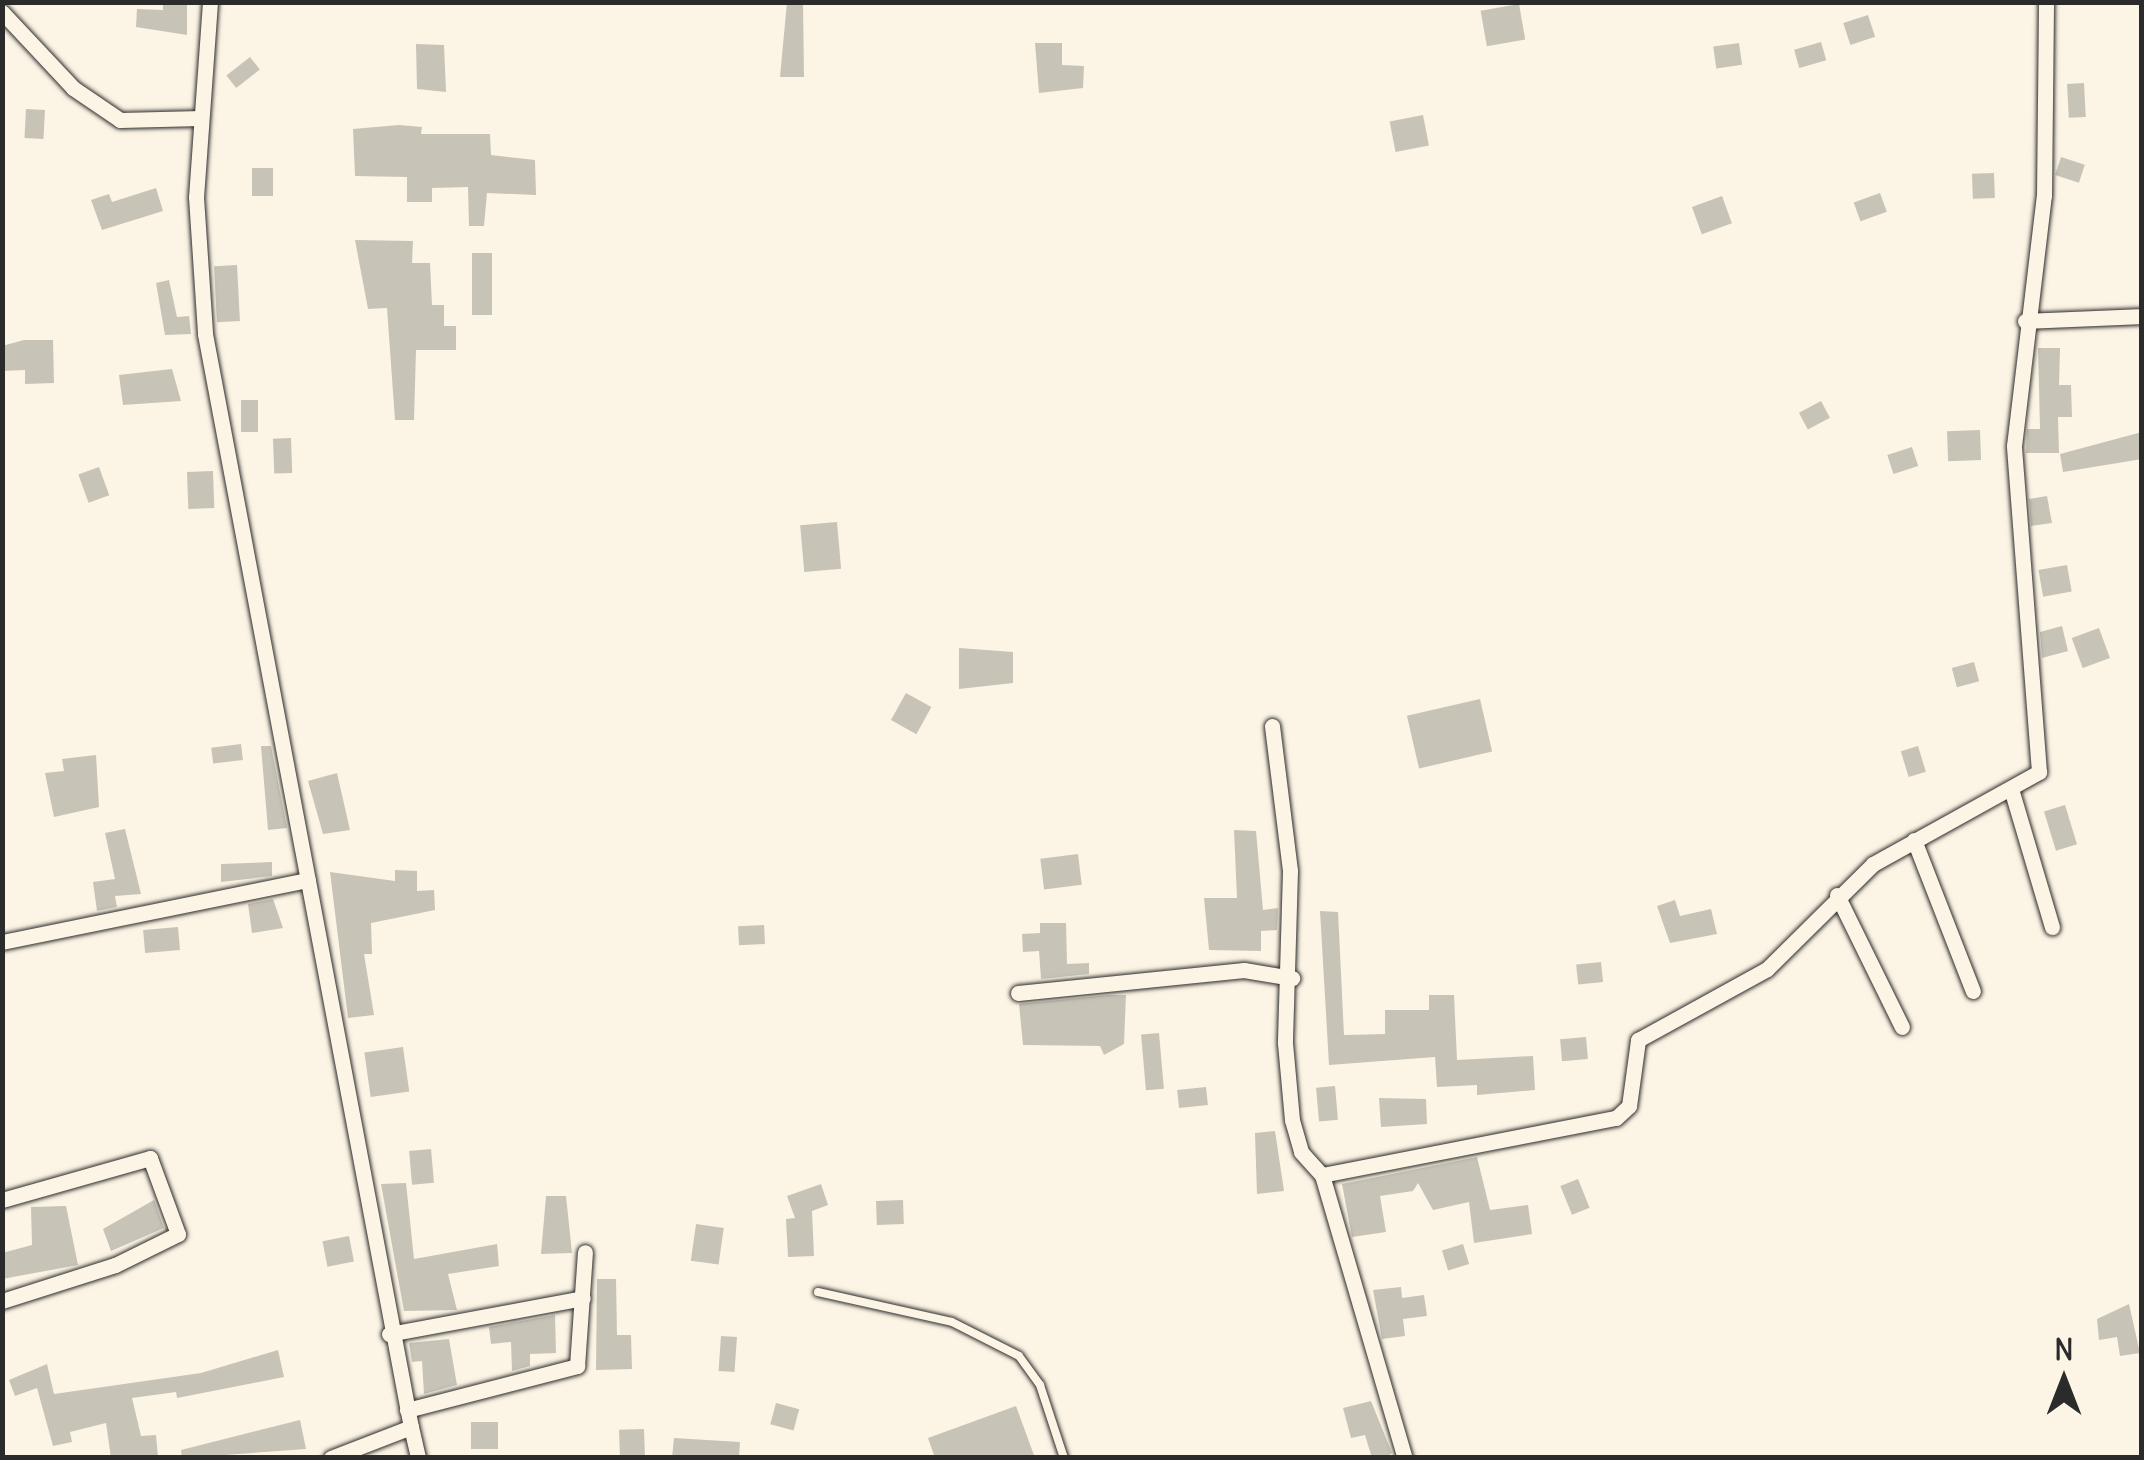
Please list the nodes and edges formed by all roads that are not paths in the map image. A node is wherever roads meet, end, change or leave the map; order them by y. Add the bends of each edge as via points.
1 (210, 2) edge
2 (2046, 2) edge
3 (2, 12) edge
4 (201, 118) junction
5 (2142, 316) edge
6 (2026, 321) junction
7 (1272, 726) dead end
8 (2012, 792) junction
9 (1914, 840) junction
10 (308, 880) junction
11 (1837, 895) junction
12 (2052, 927) dead end
13 (2, 942) edge
14 (1292, 978) junction
15 (1973, 991) dead end
16 (1018, 992) dead end
17 (1902, 1026) dead end
18 (1322, 1174) junction
19 (2, 1200) edge
20 (585, 1252) dead end
21 (818, 1292) dead end
22 (584, 1298) junction
23 (2, 1301) edge
24 (389, 1334) junction
25 (409, 1418) junction
26 (331, 1458) edge
27 (418, 1458) edge
28 (1064, 1458) edge
29 (1405, 1458) edge

1 - 4 street
2 - 6 street via 2050,114
3 - 4 street via 72,88 120,120
4 - 10 street via 196,228 206,334
5 - 6 street
6 - 8 street via 2015,522 2042,756 2039,772
7 - 14 street via 1290,871
8 - 9 street
8 - 12 street
9 - 11 street
9 - 15 street
10 - 13 street
10 - 24 street
11 - 17 street
11 - 18 street via 1737,991 1638,1040 1629,1106 1616,1118
14 - 16 street via 1244,970
14 - 18 street via 1285,1043 1292,1120 1304,1160
18 - 29 street
19 - 23 street via 150,1158 178,1234 114,1265
20 - 22 street
21 - 28 lane via 952,1322 1020,1356 1040,1385
22 - 24 street
22 - 25 street via 576,1366
24 - 25 street
25 - 26 street
25 - 27 street

